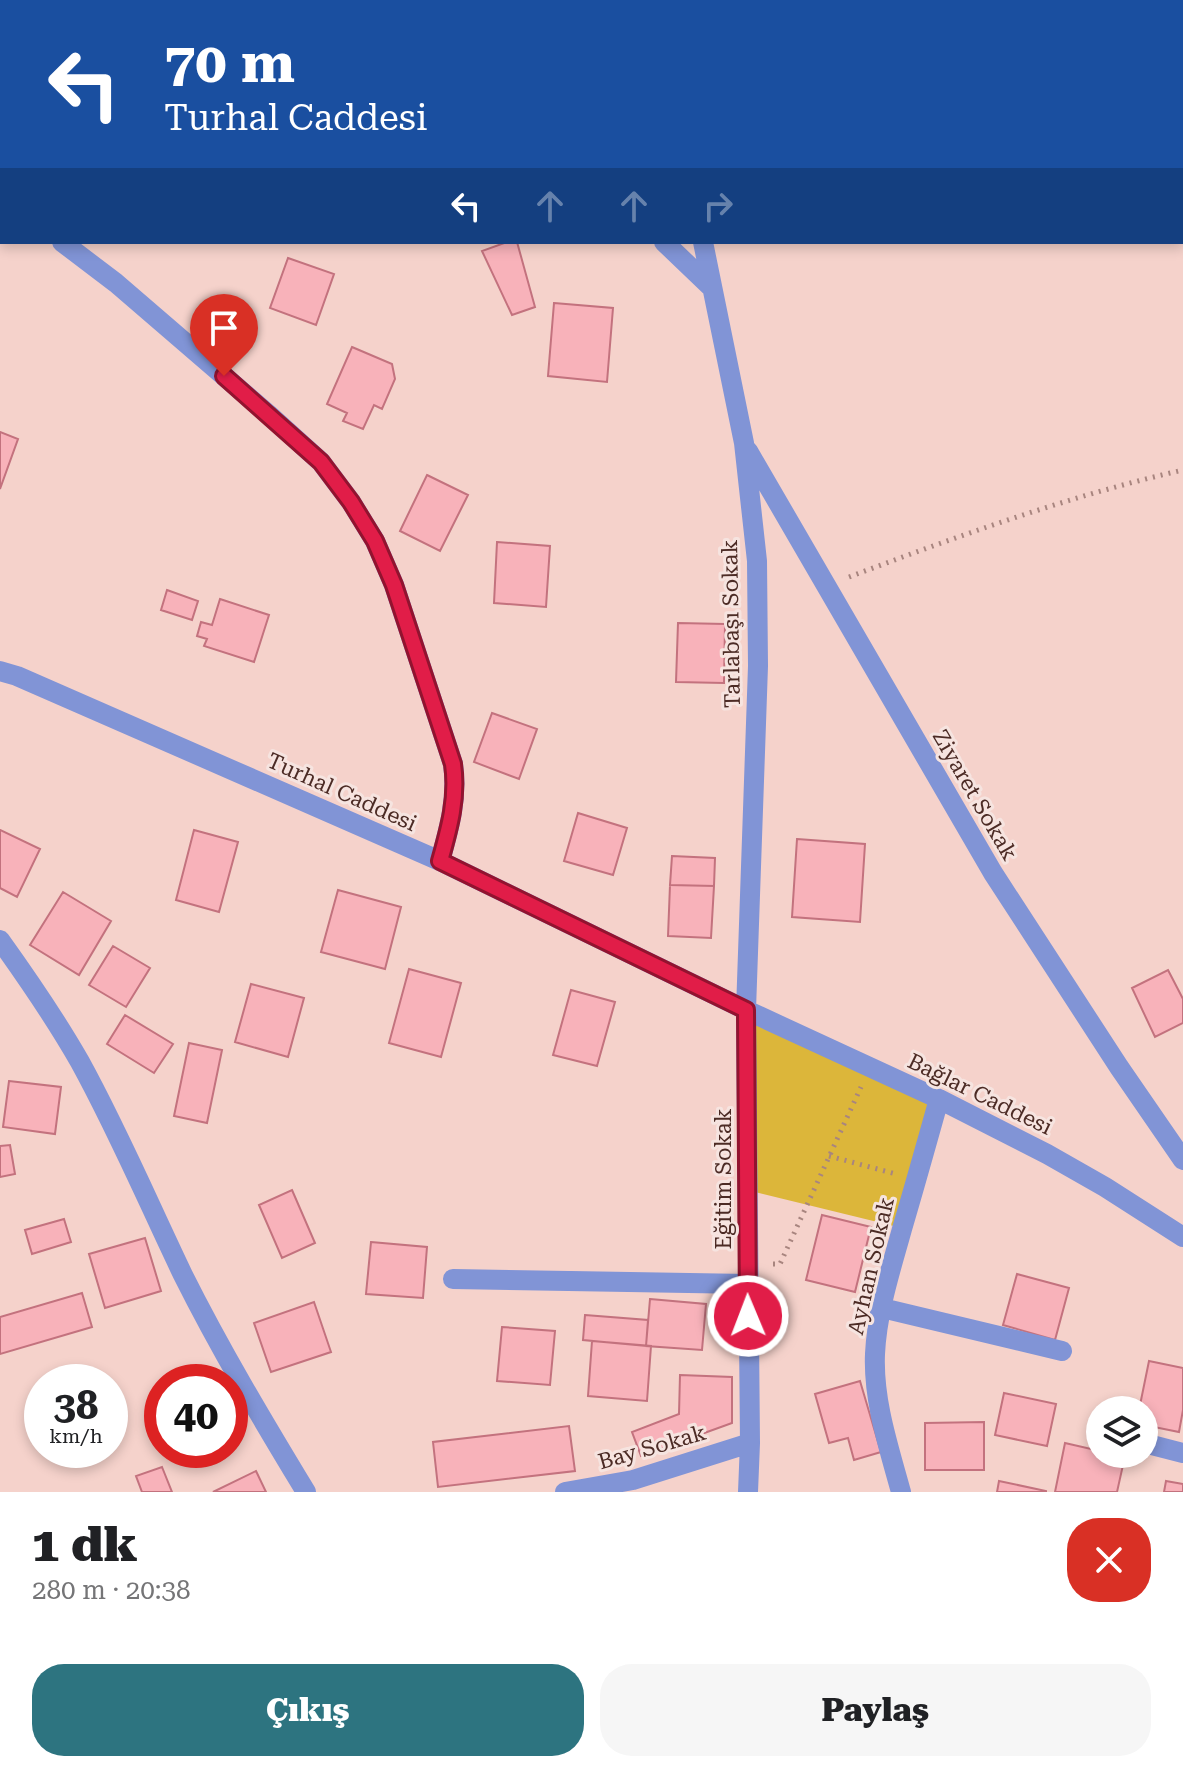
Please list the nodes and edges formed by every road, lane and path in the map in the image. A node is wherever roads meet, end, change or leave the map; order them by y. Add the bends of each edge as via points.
1 (65, 244) edge
2 (666, 244) edge
3 (703, 244) edge
4 (711, 287) junction
5 (744, 443) junction
6 (1183, 470) edge
7 (826, 586) junction
8 (0, 671) edge
9 (440, 861) junction
10 (0, 940) edge
11 (746, 1010) junction
12 (870, 1067) junction
13 (939, 1099) junction
14 (829, 1156) junction
15 (1183, 1160) edge
16 (916, 1180) junction
17 (1183, 1237) edge
18 (748, 1262) junction
19 (453, 1279) dead end
20 (748, 1284) junction
21 (882, 1308) junction
22 (1062, 1351) dead end
23 (750, 1443) junction
24 (1158, 1447) edge
25 (1183, 1453) edge
26 (306, 1492) edge
27 (565, 1492) edge
28 (748, 1492) edge
29 (901, 1492) edge

1 - 9 street via 321,462 375,541 453,764 454,803
2 - 4 street
3 - 4 street, Tarlabaşı Sokak
4 - 5 street, Tarlabaşı Sokak
5 - 7 street, Ziyaret Sokak
5 - 11 street, Tarlabaşı Sokak via 757,561 758,666
6 - 7 path via 965,534
7 - 15 street, Ziyaret Sokak via 993,873
8 - 9 street, Turhal Caddesi
9 - 11 street, Turhal Caddesi
10 - 26 street via 80,1061 184,1276
11 - 12 street, Bağlar Caddesi
11 - 18 street, Eğitim Sokak
12 - 13 street, Bağlar Caddesi
12 - 14 path
13 - 16 street, Ayhan Sokak
13 - 17 street, Bağlar Caddesi via 1047,1154
14 - 16 path
14 - 18 path via 780,1264
16 - 21 street, Ayhan Sokak
18 - 20 street, Eğitim Sokak
19 - 20 street
20 - 23 street, Eğitim Sokak
21 - 22 street
21 - 29 street, Ayhan Sokak via 876,1379
23 - 27 street, Bay Sokak via 633,1480
23 - 28 street, Eğitim Sokak
24 - 25 street

